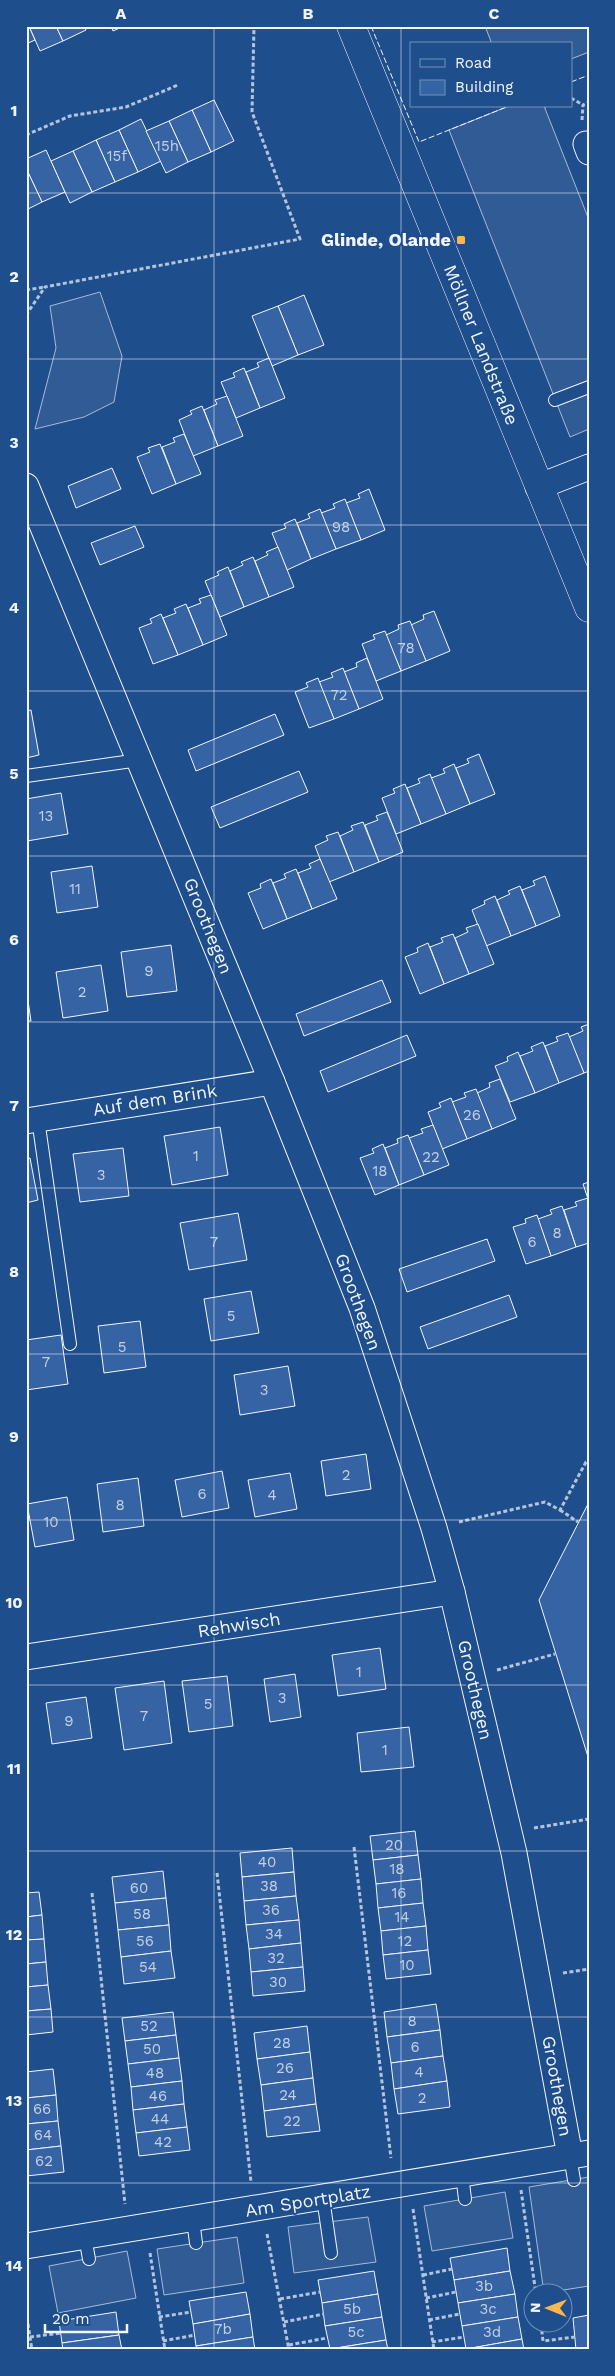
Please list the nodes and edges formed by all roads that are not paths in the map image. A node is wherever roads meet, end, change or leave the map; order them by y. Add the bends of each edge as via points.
1 (351, 26) edge
2 (589, 387) edge
3 (555, 400) dead end
4 (589, 467) edge
5 (26, 486) edge
6 (538, 487) junction
7 (32, 520) edge
8 (589, 608) edge
9 (140, 760) junction
10 (26, 776) edge
11 (272, 1082) junction
12 (32, 1120) edge
13 (70, 1344) dead end
14 (452, 1592) junction
15 (26, 1657) edge
16 (578, 2163) edge
17 (322, 2198) junction
18 (26, 2246) edge
19 (331, 2252) dead end

1 - 6 main road, Möllner Landstraße
2 - 3 lane
4 - 6 street
5 - 7 street, Groothegen
6 - 8 main road, Möllner Landstraße
7 - 9 street, Groothegen
9 - 10 lane
9 - 11 street, Groothegen
11 - 12 street, Auf dem Brink
11 - 14 street, Groothegen via 362,1308
12 - 13 lane, Auf dem Brink
14 - 15 street, Rehwisch
14 - 16 street, Groothegen via 509,1832
16 - 17 street, Am Sportplatz via 517,2165 463,2187 402,2185
17 - 18 street, Am Sportplatz via 258,2209 194,2231 137,2229 87,2248
17 - 19 lane

